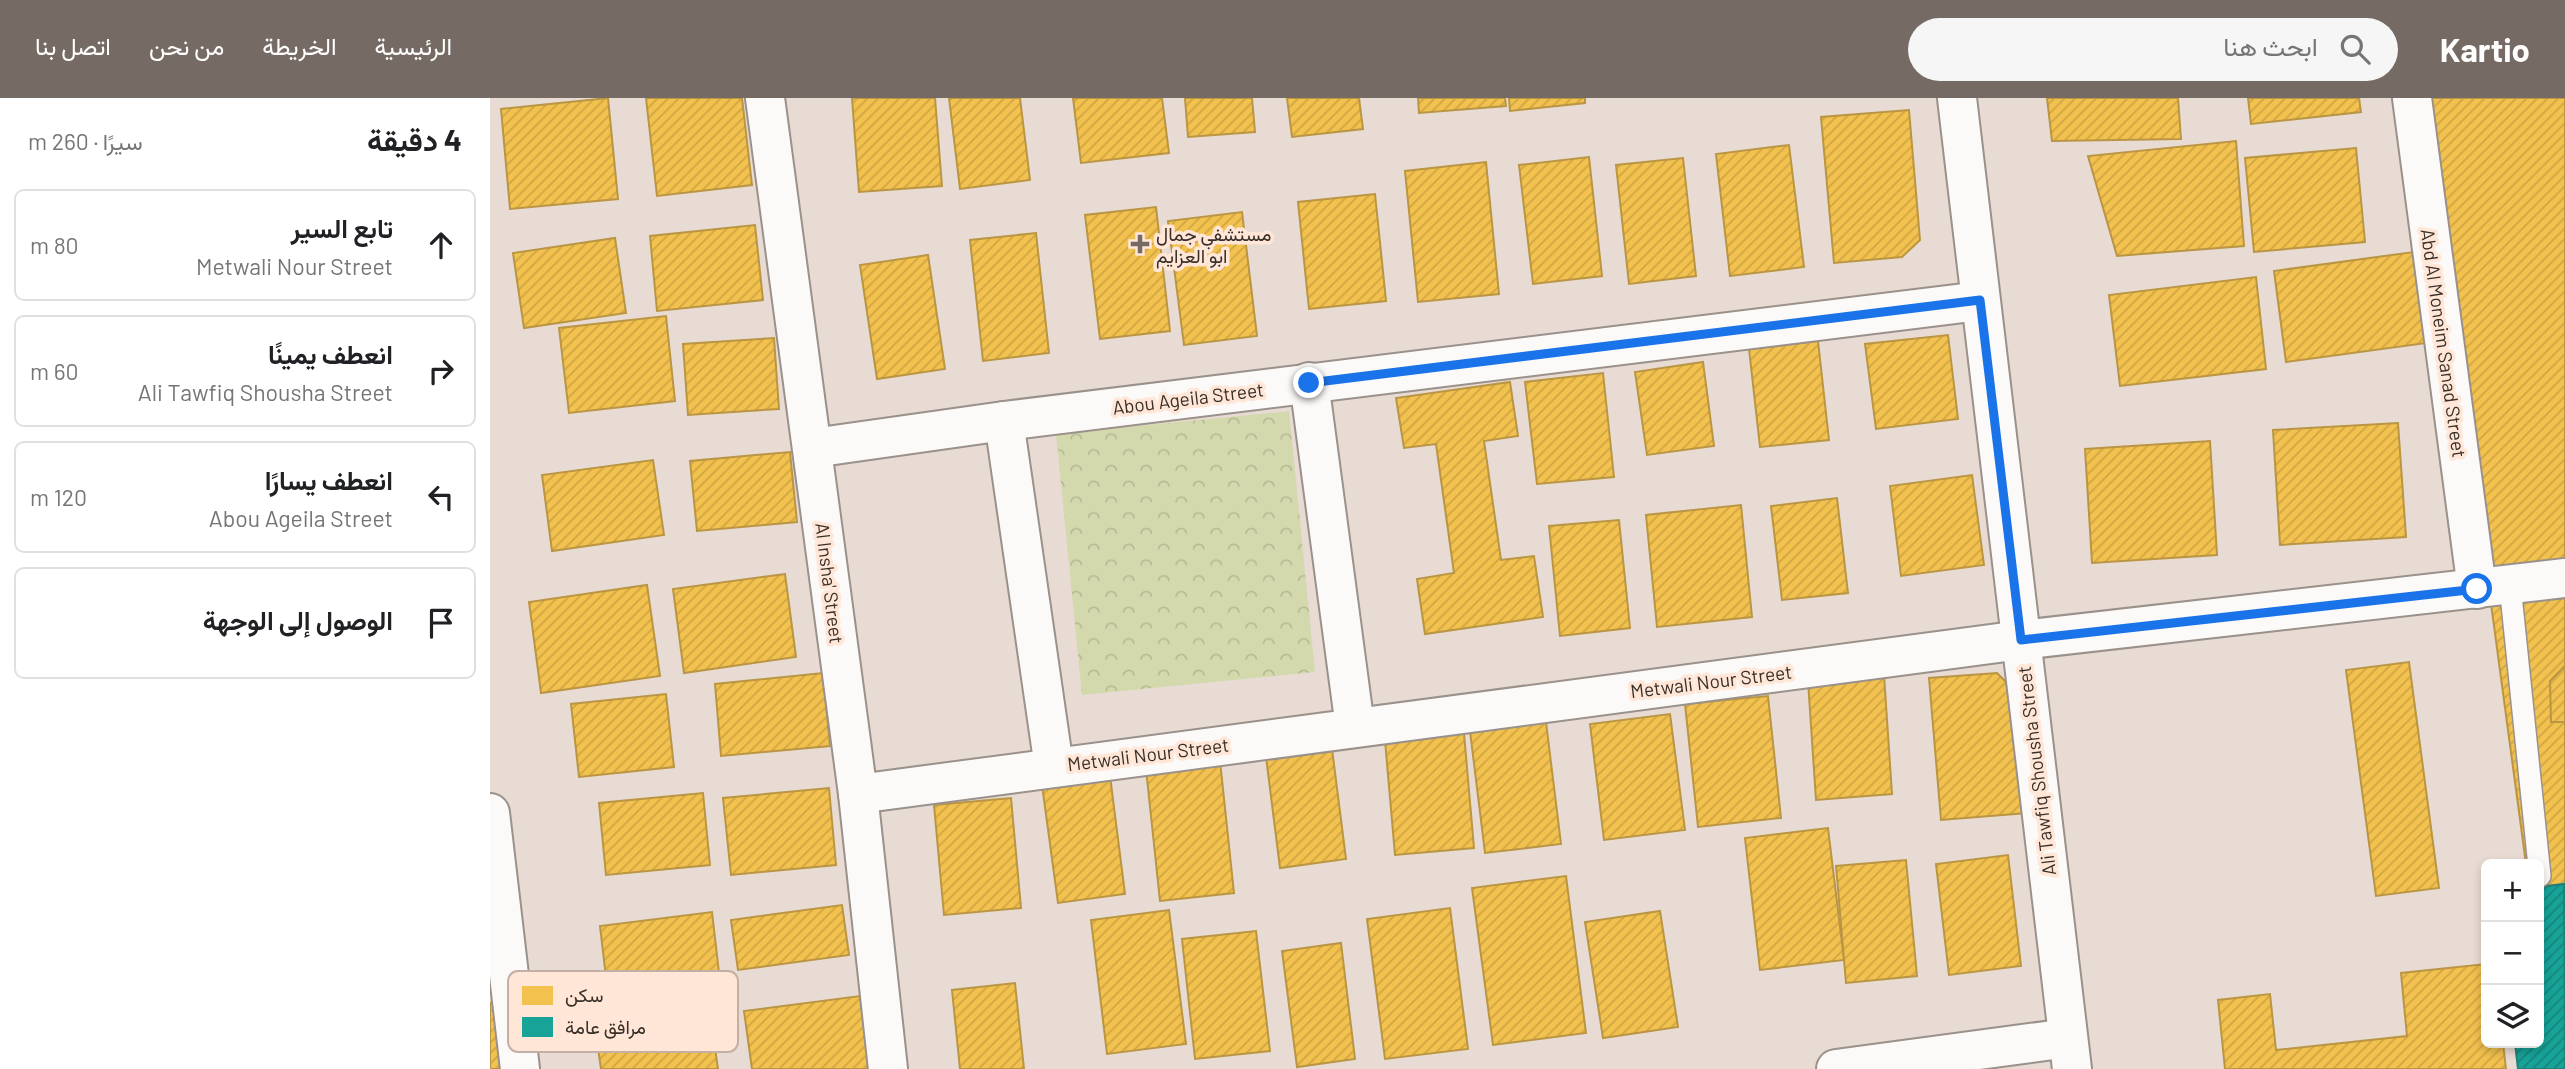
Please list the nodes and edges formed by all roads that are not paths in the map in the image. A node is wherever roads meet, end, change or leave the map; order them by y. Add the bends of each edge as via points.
1 (765, 98) edge
2 (1957, 98) edge
3 (2412, 98) edge
4 (1980, 300) junction
5 (1309, 383) junction
6 (1004, 421) junction
7 (813, 448) junction
8 (2565, 578) edge
9 (2493, 587) junction
10 (2021, 640) junction
11 (1355, 727) junction
12 (1054, 767) junction
13 (858, 794) junction
14 (491, 827) edge
15 (2537, 859) edge
16 (508, 971) edge
17 (2070, 1053) edge
18 (888, 1069) edge
19 (1836, 1069) edge

1 - 7 street, Al Insha' Street
2 - 4 street, Ali Tawfiq Shousha Street
3 - 9 street, Abd Al Moneim Sanad Street
4 - 5 street, Abou Ageila Street
4 - 10 street, Ali Tawfiq Shousha Street
5 - 6 street, Abou Ageila Street
5 - 11 street
6 - 7 street, Abou Ageila Street
6 - 12 street
7 - 13 street, Al Insha' Street
8 - 9 street, Metwali Nour Street
9 - 10 street, Metwali Nour Street
9 - 15 lane
10 - 11 street, Metwali Nour Street
10 - 17 street, Ali Tawfiq Shousha Street
11 - 12 street, Metwali Nour Street
12 - 13 street, Metwali Nour Street
13 - 18 street, Al Insha' Street
14 - 16 street
17 - 19 street

